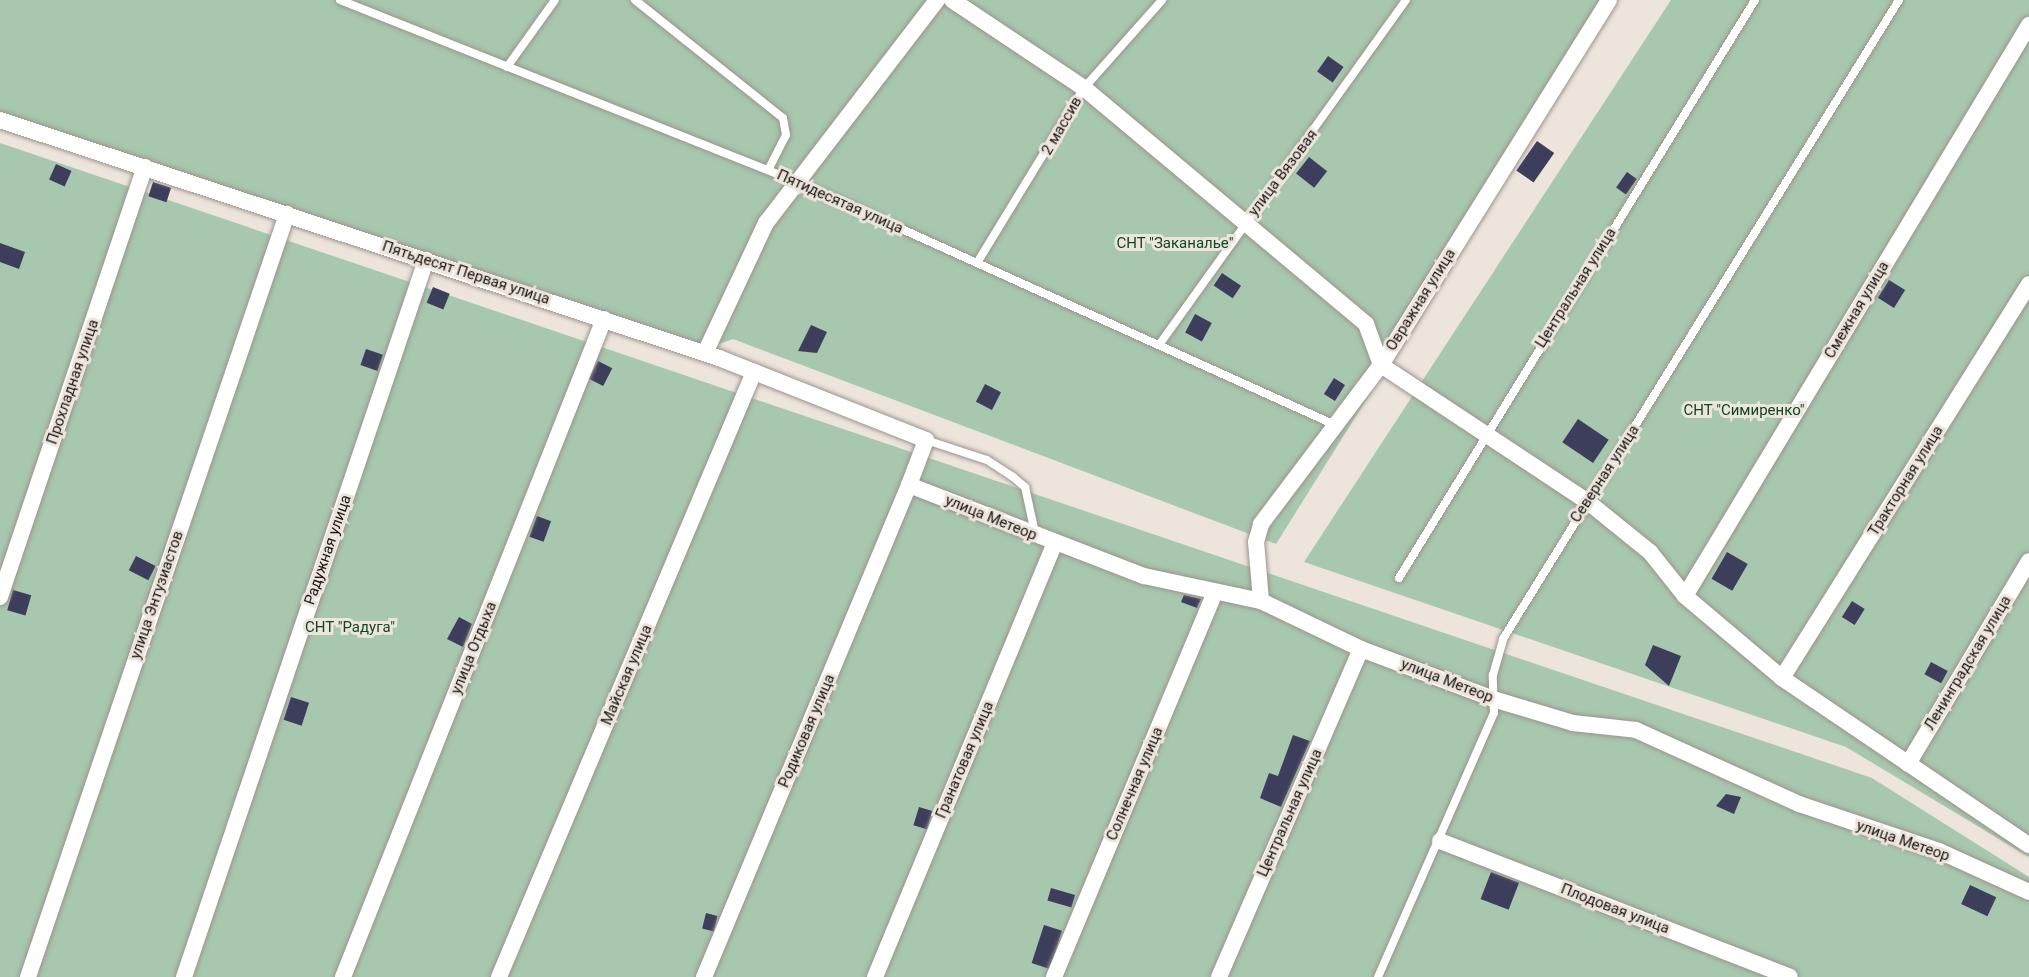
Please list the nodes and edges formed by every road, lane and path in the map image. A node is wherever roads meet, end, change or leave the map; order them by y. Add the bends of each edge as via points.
1 (340, 0) edge
2 (555, 0) edge
3 (635, 0) edge
4 (937, 0) edge
5 (952, 0) edge
6 (1162, 0) edge
7 (1406, 0) edge
8 (1609, 0) edge
9 (1755, 0) edge
10 (1899, 0) edge
11 (2029, 25) edge
12 (507, 67) junction
13 (1084, 88) junction
14 (3, 121) edge
15 (0, 138) edge
16 (146, 167) junction
17 (768, 171) junction
18 (800, 183) junction
19 (287, 214) junction
20 (1243, 225) junction
21 (426, 260) junction
22 (977, 263) junction
23 (2029, 284) edge
24 (604, 319) junction
25 (1159, 345) junction
26 (705, 353) junction
27 (1381, 365) junction
28 (754, 372) junction
29 (1333, 424) junction
30 (1483, 438) junction
31 (926, 440) junction
32 (909, 485) junction
33 (1588, 502) junction
34 (1037, 537) junction
35 (1055, 543) junction
36 (2029, 561) edge
37 (1399, 578) dead end
38 (1215, 592) junction
39 (1685, 596) junction
40 (0, 597) edge
41 (1262, 602) junction
42 (1361, 649) junction
43 (1782, 678) junction
44 (1493, 699) junction
45 (1908, 764) junction
46 (2027, 839) edge
47 (1440, 841) junction
48 (2029, 892) edge
49 (28, 977) edge
50 (184, 977) edge
51 (343, 977) edge
52 (499, 977) edge
53 (704, 977) edge
54 (875, 977) edge
55 (1054, 977) edge
56 (1219, 977) edge
57 (1378, 977) edge
58 (1790, 977) edge

1 - 12 lane, Пятидесятая улица
2 - 12 lane
3 - 17 lane via 783,118 786,135
4 - 18 street
5 - 13 street
6 - 13 lane, 2 массив
7 - 20 lane, улица Вязовая
8 - 27 street, Овражная улица
9 - 30 lane, Центральная улица
10 - 33 lane, Северная улица
11 - 39 street, Смежная улица
12 - 17 lane, Пятидесятая улица
13 - 20 street
13 - 22 lane, 2 массив
14 - 15 street
14 - 16 street, Пятьдесят Первая улица
16 - 19 street, Пятьдесят Первая улица
16 - 40 street, Прохладная улица
17 - 18 lane, Пятидесятая улица
18 - 22 lane, Пятидесятая улица
18 - 26 street via 766,223
19 - 21 street, Пятьдесят Первая улица
19 - 49 street, улица Энтузиастов
20 - 25 lane, улица Вязовая
20 - 27 street via 1366,324
21 - 24 street, Пятьдесят Первая улица
21 - 50 street, Радужная улица
22 - 25 lane, Пятидесятая улица
23 - 43 street, Тракторная улица
24 - 26 street, Пятьдесят Первая улица
24 - 51 street, улица Отдыха
25 - 29 lane, Пятидесятая улица
26 - 28 street, Пятьдесят Первая улица
27 - 29 street, Овражная улица
27 - 30 street
28 - 31 street, Пятьдесят Первая улица
28 - 52 street, Майская улица
29 - 41 street, Овражная улица via 1261,524 1256,542
30 - 33 street
30 - 37 lane, Центральная улица
31 - 32 street
31 - 34 lane via 987,460 1013,477 1024,487
32 - 34 street, улица Метеор
32 - 53 street, Родиковая улица
33 - 39 street via 1650,552
33 - 44 lane, Северная улица via 1503,639
34 - 35 street, улица Метеор
35 - 38 street, улица Метеор via 1144,576
35 - 54 street, Гранатовая улица
36 - 45 street, Ленинградская улица
38 - 41 street, улица Метеор
38 - 55 street, Солнечная улица
39 - 43 street
41 - 42 street, улица Метеор
42 - 44 street, улица Метеор
42 - 56 street, Центральная улица
43 - 45 street
44 - 47 lane, Северная улица via 1494,713
44 - 48 street, улица Метеор via 1573,723 1636,730 1799,804 1939,851
45 - 46 street
47 - 57 lane, Северная улица
47 - 58 street, Плодовая улица

